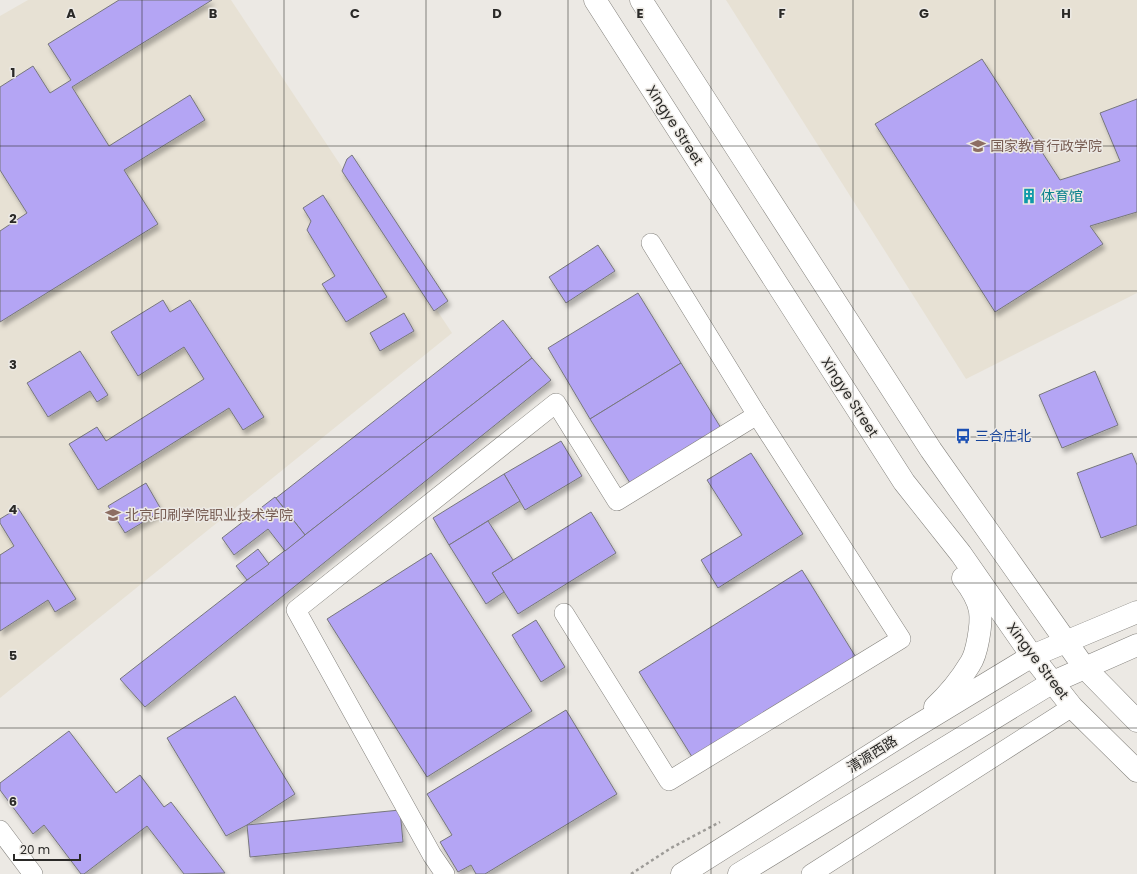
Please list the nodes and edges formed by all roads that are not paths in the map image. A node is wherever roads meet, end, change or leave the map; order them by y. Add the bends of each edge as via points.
1 (595, 0) edge
2 (641, 0) edge
3 (651, 243) dead end
4 (757, 415) junction
5 (904, 482) junction
6 (564, 612) dead end
7 (1137, 612) edge
8 (1066, 641) junction
9 (1137, 645) edge
10 (1032, 656) junction
11 (1084, 668) junction
12 (1053, 682) junction
13 (1072, 708) junction
14 (1137, 721) edge
15 (910, 730) junction
16 (1137, 771) edge
17 (0, 830) edge
18 (33, 874) edge
19 (445, 874) edge
20 (682, 874) edge
21 (739, 874) edge
22 (811, 874) edge

1 - 5 main road, Xingye Street
2 - 8 main road via 932,450
3 - 4 street
4 - 6 street via 901,639 669,781
4 - 19 street via 617,501 556,403 296,610
5 - 10 main road, Xingye Street via 961,554
5 - 15 main road via 934,538 970,587 980,610 980,635 971,663 943,700
7 - 8 main road, 清源西路
8 - 10 main road, 清源西路
8 - 11 main road
9 - 11 main road
10 - 12 main road, Xingye Street
10 - 15 main road, 清源西路
11 - 12 main road
11 - 14 main road
12 - 13 main road, Xingye Street
12 - 21 main road
13 - 16 main road, Xingye Street
13 - 22 street
15 - 20 main road, 清源西路
17 - 18 street

